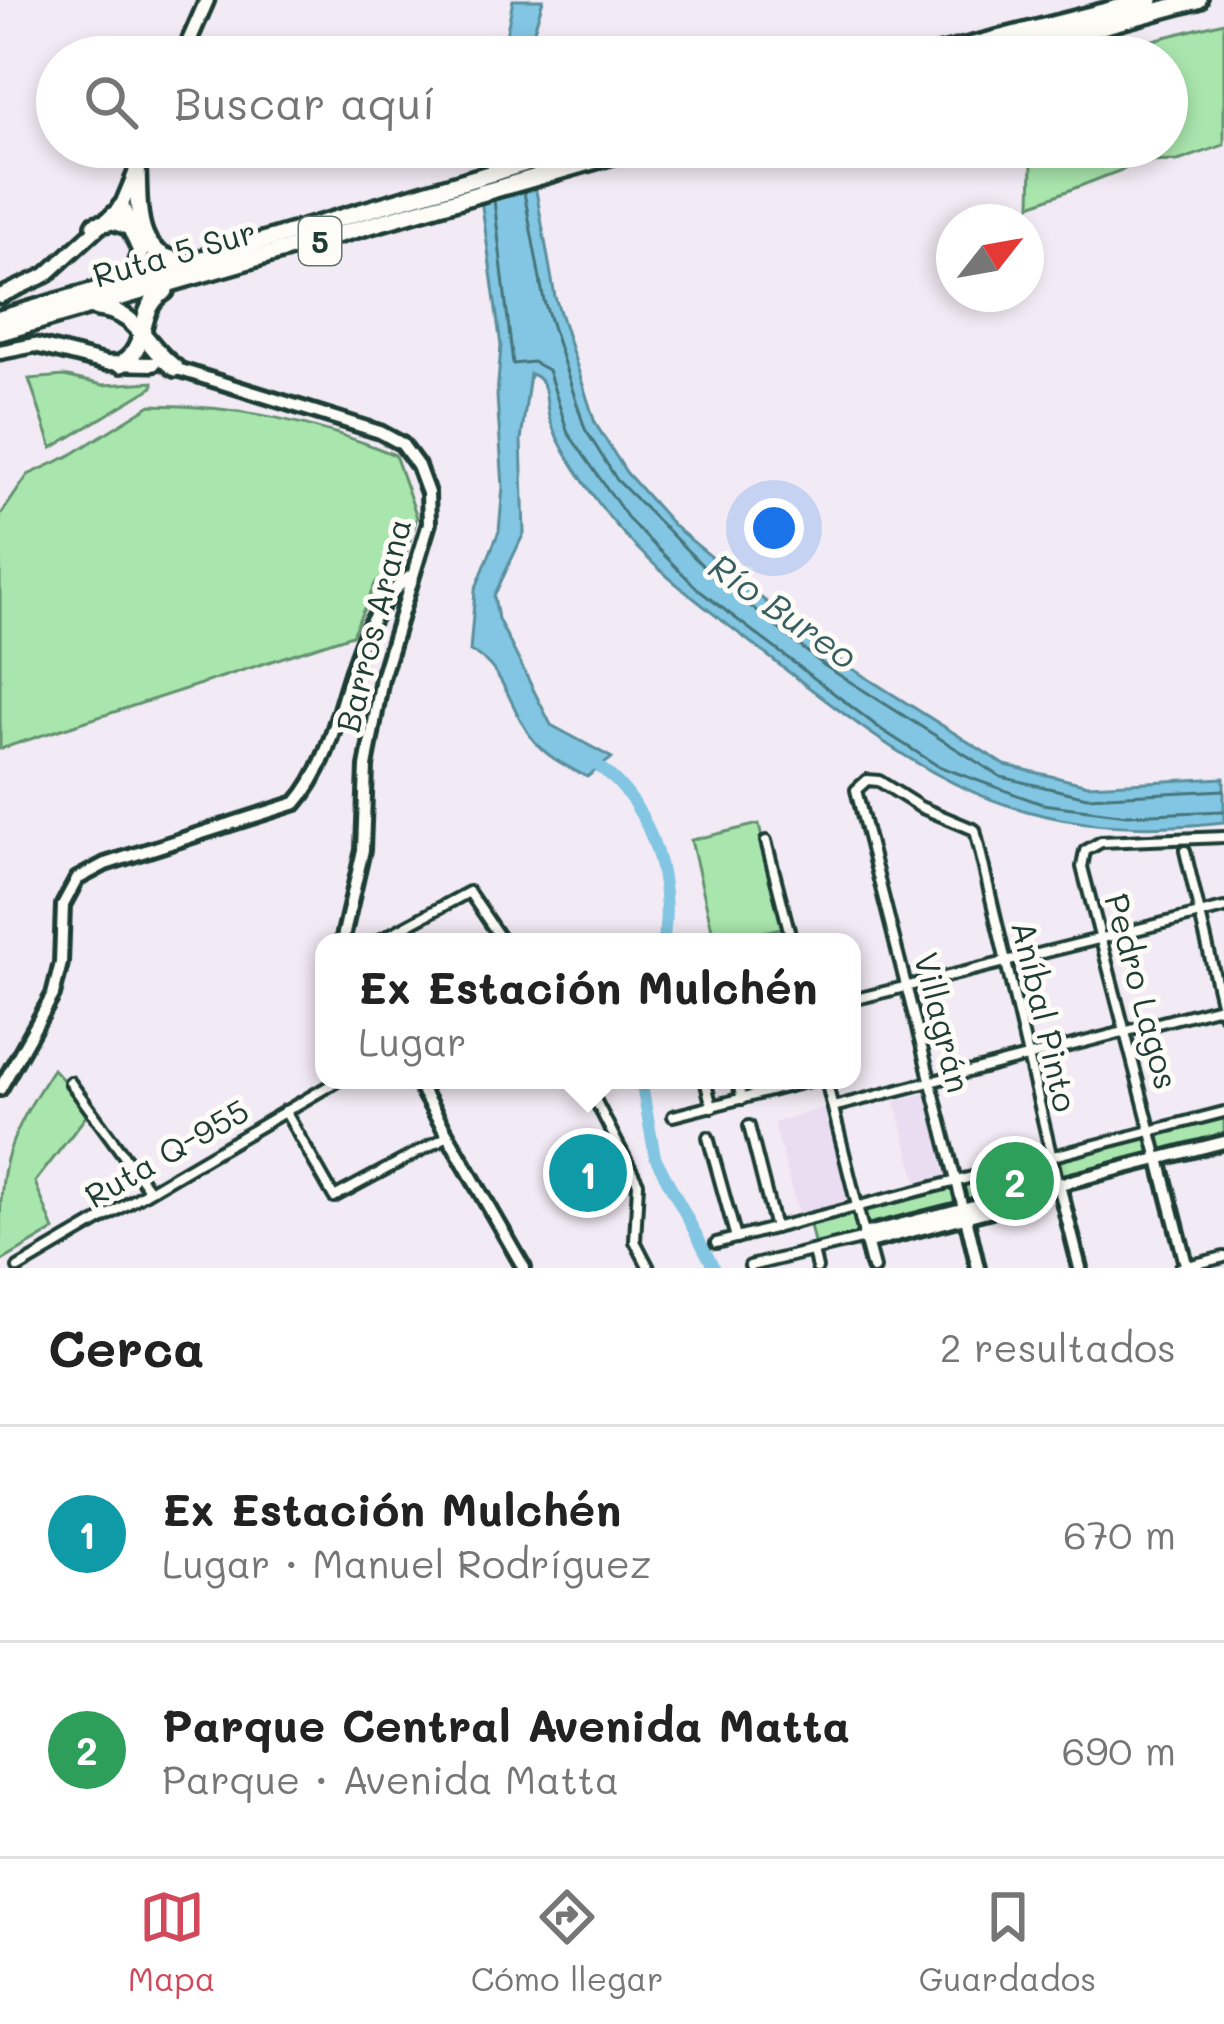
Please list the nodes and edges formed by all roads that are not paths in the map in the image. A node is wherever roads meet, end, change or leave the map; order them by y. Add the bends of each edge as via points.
1 (207, 0) edge
2 (1150, 0) edge
3 (1198, 0) edge
4 (191, 36) edge
5 (1009, 36) edge
6 (1065, 36) edge
7 (137, 168) joint
8 (522, 168) edge
9 (562, 168) edge
10 (447, 195) junction
11 (122, 207) junction
12 (135, 223) junction
13 (95, 225) junction
14 (198, 262) junction
15 (189, 279) junction
16 (104, 289) junction
17 (0, 296) edge
18 (82, 309) junction
19 (0, 319) edge
20 (0, 332) edge
21 (142, 334) junction
22 (0, 352) edge
23 (122, 364) junction
24 (153, 364) junction
25 (175, 368) junction
26 (411, 576) junction
27 (1224, 836) edge
28 (766, 841) dead end
29 (978, 846) joint
30 (1185, 850) dead end
31 (1224, 908) edge
32 (1197, 915) junction
33 (343, 933) edge
34 (393, 933) edge
35 (497, 933) edge
36 (790, 933) edge
37 (1101, 939) junction
38 (1005, 962) junction
39 (907, 987) junction
40 (861, 998) edge
41 (1223, 1009) edge
42 (1125, 1032) junction
43 (1028, 1057) junction
44 (70, 1082) dead end
45 (931, 1082) junction
46 (0, 1089) edge
47 (324, 1089) edge
48 (421, 1089) edge
49 (590, 1089) edge
50 (707, 1089) edge
51 (739, 1089) edge
52 (763, 1089) edge
53 (828, 1089) edge
54 (742, 1099) junction
55 (712, 1107) junction
56 (833, 1107) junction
57 (285, 1111) junction
58 (1224, 1112) edge
59 (673, 1116) dead end
60 (749, 1126) dead end
61 (1152, 1131) junction
62 (448, 1136) junction
63 (708, 1137) dead end
64 (1224, 1146) edge
65 (1052, 1156) junction
66 (1160, 1163) junction
67 (957, 1181) junction
68 (1060, 1189) junction
69 (149, 1190) junction
70 (858, 1207) junction
71 (965, 1213) junction
72 (775, 1228) junction
73 (736, 1238) junction
74 (865, 1238) junction
75 (716, 1243) dead end
76 (813, 1251) junction
77 (1224, 1257) edge
78 (750, 1266) edge
79 (18, 1268) edge
80 (524, 1268) edge
81 (649, 1268) edge
82 (818, 1268) edge
83 (873, 1268) edge
84 (979, 1268) edge
85 (1080, 1268) edge
86 (1184, 1268) edge

1 - 4 main road
2 - 5 highway
3 - 6 highway
7 - 11 main road
7 - 12 highway
8 - 10 highway, Ruta 5 Sur / 5
9 - 10 highway, Ruta 5 Sur / 5
10 - 14 highway, Ruta 5 Sur / 5
10 - 15 highway, Ruta 5 Sur / 5
11 - 12 highway
11 - 13 main road
12 - 13 highway
12 - 14 highway via 154,253
12 - 16 highway via 139,260
13 - 17 main road via 38,281
14 - 16 highway, Ruta 5 Sur / 5
15 - 18 highway, Ruta 5 Sur / 5
15 - 21 highway via 149,304
16 - 19 highway, Ruta 5 Sur / 5
18 - 20 highway, Ruta 5 Sur / 5
18 - 21 highway via 122,312
21 - 23 highway
21 - 24 highway
21 - 25 highway
22 - 23 main road via 35,345
23 - 24 main road
24 - 25 main road, Barros Arana
25 - 26 main road, Barros Arana via 402,444 429,503
26 - 33 main road, Barros Arana via 368,749 363,850
26 - 46 main road via 382,605 296,803 105,864 73,884 63,905 56,986
27 - 37 street, Pedro Lagos via 1097,842 1084,851
28 - 36 street
29 - 38 street, Aníbal Pinto
29 - 39 street, Villagrán via 970,825 879,781 856,790
30 - 32 street
31 - 32 street
32 - 37 street
32 - 41 street
34 - 35 street via 469,892
37 - 38 street
37 - 42 street, Pedro Lagos
38 - 39 street
38 - 43 street, Aníbal Pinto
39 - 40 street
39 - 45 street, Villagrán
41 - 42 street
42 - 43 street
42 - 61 street, Pedro Lagos
43 - 45 street
43 - 65 street, Aníbal Pinto
44 - 69 street
45 - 56 street
45 - 67 street, Villagrán
47 - 57 street, Ruta Q-955
48 - 62 main road
49 - 81 street via 642,1193 635,1241
50 - 55 street
51 - 54 street
52 - 54 street
53 - 56 street
54 - 55 street
55 - 59 street
56 - 70 street
57 - 62 street via 334,1197
57 - 69 street, Ruta Q-955
58 - 61 street
60 - 72 street
61 - 65 street
61 - 66 street, Pedro Lagos
62 - 80 main road
63 - 73 street
64 - 66 main road
65 - 67 street
65 - 68 street, Aníbal Pinto
66 - 68 main road
66 - 86 main road, Pedro Lagos
67 - 70 street
67 - 71 street, Villagrán
68 - 71 main road
68 - 85 main road, Aníbal Pinto
69 - 79 street, Ruta Q-955
70 - 72 street
70 - 74 street
71 - 74 main road
71 - 84 main road, Villagrán
72 - 73 street
73 - 75 street
74 - 76 street
74 - 83 main road
76 - 78 street
76 - 82 street
77 - 86 street

